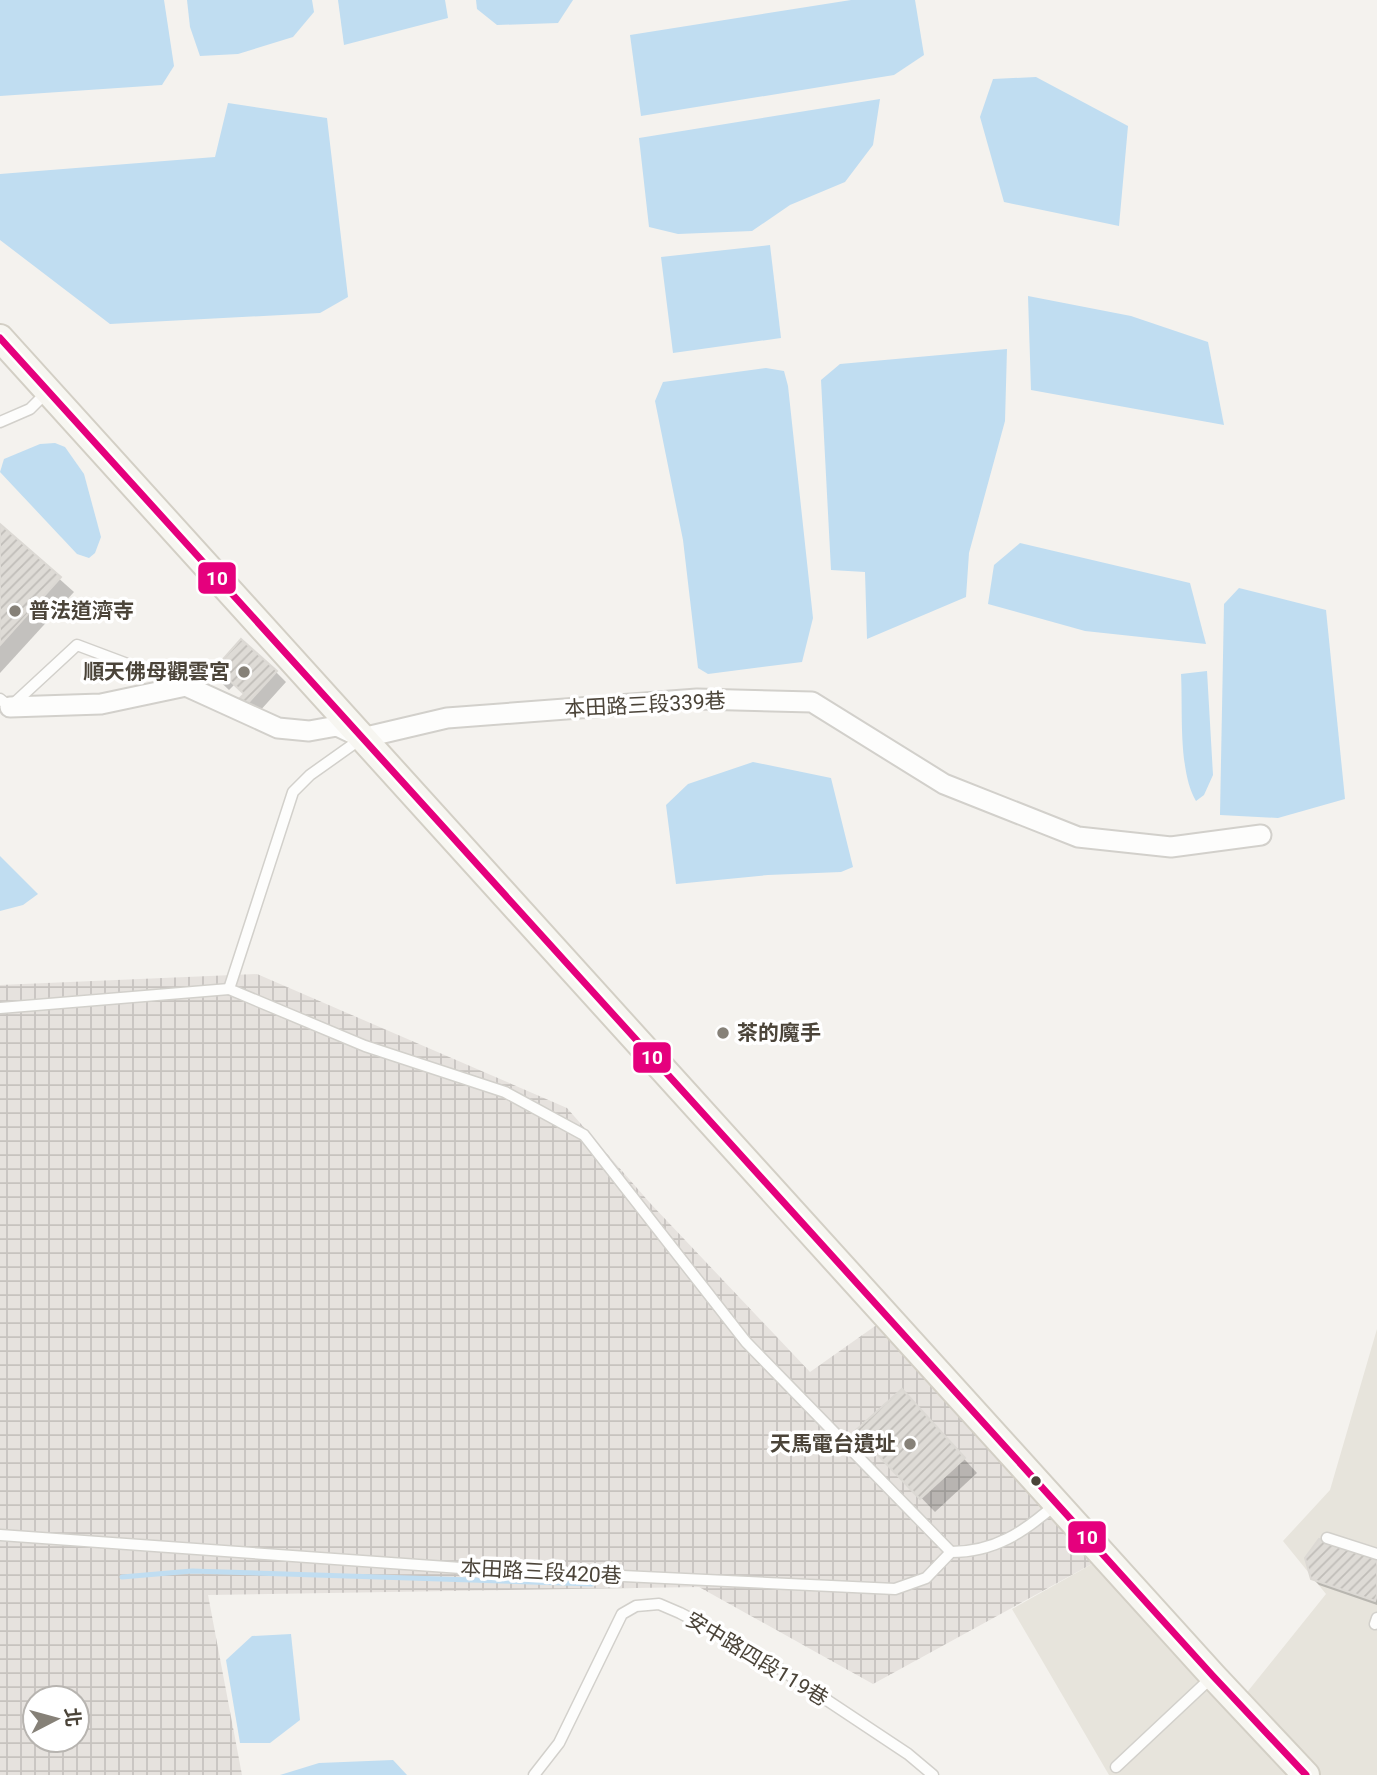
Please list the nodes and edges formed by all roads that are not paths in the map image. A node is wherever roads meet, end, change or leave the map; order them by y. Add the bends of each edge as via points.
1 (0, 338) edge
2 (48, 391) junction
3 (0, 422) edge
4 (186, 686) junction
5 (5, 703) edge
6 (362, 738) junction
7 (1261, 835) dead end
8 (229, 989) junction
9 (0, 1008) edge
10 (1056, 1504) junction
11 (0, 1535) edge
12 (1326, 1538) dead end
13 (951, 1552) junction
14 (1377, 1554) edge
15 (1213, 1676) junction
16 (1116, 1768) dead end
17 (534, 1775) edge
18 (933, 1775) edge
19 (1306, 1775) edge

1 - 2 street
2 - 3 lane via 30,409
2 - 6 street
4 - 5 street via 101,704
4 - 5 lane via 77,645
4 - 6 street via 278,728 309,731 337,726
6 - 7 street, 本田路三段339巷 via 447,718 697,699 812,702 944,784 1078,837 1171,847
6 - 8 lane via 293,792
6 - 10 street
8 - 9 lane
8 - 13 lane via 365,1046 505,1092 584,1135 746,1342
10 - 13 lane via 1002,1543 972,1552
10 - 15 street
11 - 13 lane, 本田路三段420巷 via 475,1569 895,1588 926,1578
12 - 14 lane
15 - 16 lane
15 - 19 street
17 - 18 lane, 安中路四段119巷 via 559,1743 622,1614 636,1606 659,1604 752,1651

